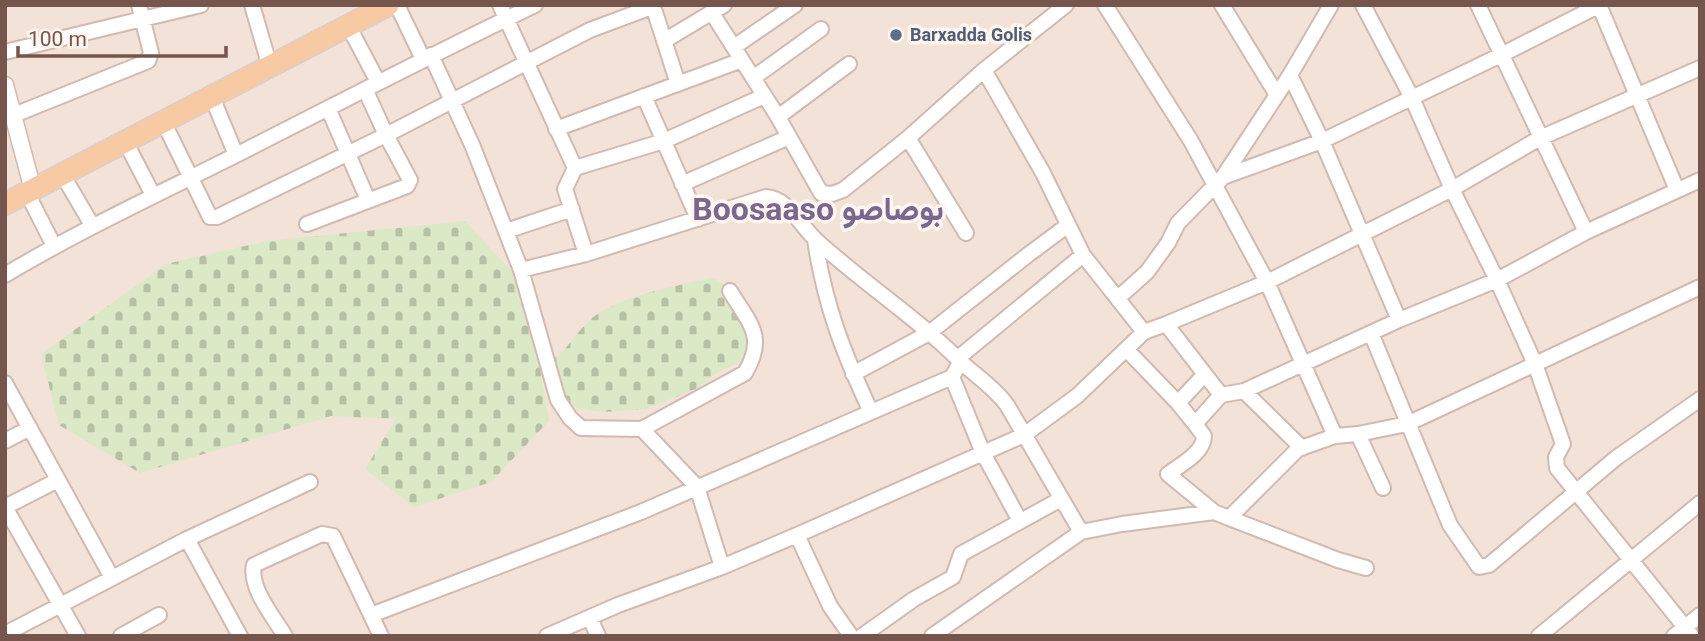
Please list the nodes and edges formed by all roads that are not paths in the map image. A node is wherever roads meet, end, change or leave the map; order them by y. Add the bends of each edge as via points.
1 (201, 5) edge
2 (252, 5) edge
3 (388, 5) edge
4 (397, 5) edge
5 (500, 5) edge
6 (535, 5) edge
7 (794, 5) edge
8 (1066, 5) edge
9 (1105, 5) edge
10 (1222, 5) edge
11 (1331, 5) edge
12 (1363, 5) edge
13 (1478, 5) edge
14 (1599, 5) edge
15 (718, 9) edge
16 (141, 13) edge
17 (506, 19) junction
18 (349, 27) junction
19 (821, 29) dead end
20 (664, 41) junction
21 (5, 52) edge
22 (738, 54) junction
23 (1501, 55) junction
24 (427, 57) junction
25 (526, 64) junction
26 (849, 64) dead end
27 (270, 67) junction
28 (1700, 68) edge
29 (984, 70) junction
30 (1290, 75) junction
31 (753, 78) junction
32 (678, 84) junction
33 (5, 85) edge
34 (372, 85) junction
35 (1277, 95) junction
36 (644, 96) junction
37 (764, 96) junction
38 (212, 97) junction
39 (1638, 97) junction
40 (1412, 98) junction
41 (451, 102) junction
42 (328, 108) junction
43 (14, 115) junction
44 (778, 117) junction
45 (164, 123) junction
46 (556, 129) junction
47 (386, 135) junction
48 (789, 137) junction
49 (908, 138) junction
50 (1540, 138) junction
51 (125, 141) junction
52 (664, 141) junction
53 (1322, 141) junction
54 (347, 153) junction
55 (236, 155) junction
56 (575, 168) junction
57 (62, 174) junction
58 (191, 177) junction
59 (1700, 180) edge
60 (1218, 182) junction
61 (682, 184) junction
62 (1451, 189) junction
63 (1676, 190) junction
64 (30, 191) junction
65 (153, 194) junction
66 (368, 200) junction
67 (5, 204) edge
68 (572, 209) junction
69 (698, 219) junction
70 (307, 224) dead end
71 (92, 225) junction
72 (1068, 226) junction
73 (506, 231) junction
74 (1586, 232) junction
75 (966, 233) dead end
76 (1362, 234) junction
77 (816, 240) junction
78 (54, 246) junction
79 (586, 254) junction
80 (1083, 255) junction
81 (521, 270) junction
82 (5, 275) edge
83 (1497, 280) junction
84 (1267, 282) junction
85 (1700, 287) edge
86 (730, 290) dead end
87 (1118, 298) junction
88 (1399, 320) junction
89 (1166, 324) junction
90 (1144, 332) junction
91 (1371, 332) junction
92 (929, 333) junction
93 (1126, 349) junction
94 (960, 360) junction
95 (1303, 364) junction
96 (1535, 364) junction
97 (853, 374) junction
98 (1205, 374) junction
99 (952, 377) junction
100 (5, 383) edge
101 (1244, 391) junction
102 (1222, 395) junction
103 (1700, 399) edge
104 (1178, 403) junction
105 (871, 412) junction
106 (1407, 424) junction
107 (1195, 425) junction
108 (30, 428) junction
109 (642, 429) junction
110 (1359, 434) junction
111 (1024, 435) junction
112 (1335, 436) junction
113 (5, 441) edge
114 (1302, 448) junction
115 (983, 453) junction
116 (58, 480) junction
117 (310, 482) dead end
118 (697, 487) junction
119 (1383, 488) dead end
120 (1574, 491) junction
121 (1061, 499) junction
122 (1700, 503) edge
123 (5, 507) edge
124 (1214, 512) junction
125 (1229, 518) junction
126 (1020, 521) junction
127 (1081, 532) junction
128 (797, 535) junction
129 (187, 539) junction
130 (1631, 559) junction
131 (722, 568) junction
132 (1366, 568) dead end
133 (112, 578) junction
134 (62, 605) junction
135 (159, 615) dead end
136 (371, 615) junction
137 (1700, 615) edge
138 (590, 618) junction
139 (27, 630) edge
140 (1684, 633) edge
141 (5, 634) edge
142 (78, 636) edge
143 (121, 636) edge
144 (240, 636) edge
145 (285, 636) edge
146 (381, 636) edge
147 (547, 636) edge
148 (598, 636) edge
149 (851, 636) edge
150 (862, 636) edge
151 (932, 636) edge
152 (1539, 636) edge

1 - 16 street
2 - 27 street
3 - 18 main road
4 - 24 street
5 - 17 street
6 - 17 street
7 - 22 street
8 - 29 street
9 - 60 street
10 - 35 street
11 - 30 street
12 - 40 street
13 - 23 street
14 - 23 street
14 - 39 street
15 - 20 street
15 - 22 street
16 - 21 street
16 - 43 street via 151,53 148,61
17 - 24 street
17 - 25 street
18 - 27 main road
18 - 34 street
19 - 31 street
20 - 25 street via 655,12 649,8 590,30
20 - 32 street
22 - 31 street
22 - 32 street
23 - 40 street
23 - 50 street
24 - 34 street
24 - 41 street
25 - 41 street
25 - 46 street
26 - 44 street
27 - 38 main road
28 - 39 street
29 - 49 street
29 - 72 street via 1044,173
30 - 35 street
30 - 53 street
31 - 37 street
32 - 36 street
33 - 43 street
34 - 42 street
34 - 47 street
35 - 60 street
36 - 46 street
36 - 52 street
37 - 44 street
37 - 52 street
38 - 45 main road
38 - 55 street
39 - 50 street
39 - 63 street
40 - 53 street
40 - 62 street
41 - 47 street
41 - 73 street
42 - 54 street
42 - 55 street
43 - 64 street
44 - 48 street
45 - 51 main road
45 - 58 street
46 - 56 street
47 - 54 street
47 - 66 street via 410,180 407,186
48 - 49 street via 821,193 832,194
48 - 61 street
49 - 75 street
50 - 62 street
50 - 74 street
51 - 57 main road
51 - 65 street
52 - 56 street
52 - 61 street
53 - 60 street
53 - 76 street
54 - 58 street via 217,217 210,217
54 - 66 street
55 - 58 street
56 - 68 street via 565,189
57 - 64 main road
57 - 71 street
58 - 65 street
59 - 63 street
60 - 84 street
60 - 87 street via 1178,223 1147,272
61 - 69 street
62 - 76 street
62 - 83 street
63 - 74 street
64 - 67 main road
64 - 78 street
65 - 71 street
66 - 70 street
68 - 73 street
68 - 79 street
69 - 77 street via 775,198
69 - 79 street
71 - 78 street
72 - 80 street
72 - 92 street
73 - 81 street
74 - 83 street
76 - 84 street
76 - 88 street
77 - 92 street
77 - 97 street via 822,284
78 - 82 street
79 - 81 street
80 - 87 street
80 - 94 street
81 - 109 street via 552,383 569,418 581,428
83 - 88 street
83 - 96 street
84 - 89 street
84 - 95 street
85 - 96 street
86 - 109 street via 756,335 754,358 745,373
87 - 90 street
88 - 91 street
89 - 90 street
89 - 98 street
90 - 93 street
91 - 95 street
91 - 106 street
92 - 94 street
92 - 97 street
93 - 104 street
93 - 111 street via 1077,396
94 - 99 street
94 - 111 street via 1005,401
95 - 101 street
95 - 112 street
96 - 106 street
96 - 120 street via 1562,439 1556,462
97 - 105 street
98 - 102 street
98 - 104 street
99 - 105 street
99 - 115 street
100 - 108 street
101 - 102 street
101 - 114 street
102 - 107 street
103 - 120 street
104 - 107 street
105 - 118 street
106 - 110 street
106 - 120 street via 1450,525 1479,567 1489,565
107 - 124 street via 1204,441 1168,474
108 - 113 street
108 - 116 street
109 - 118 street
110 - 112 street
110 - 119 street
111 - 115 street
111 - 121 street
112 - 114 street
114 - 125 street
115 - 126 street
115 - 128 street
116 - 123 street
116 - 133 street
117 - 129 street
118 - 131 street
118 - 136 street
120 - 130 street
121 - 126 street
121 - 127 street
122 - 130 street
123 - 134 street
124 - 125 street
124 - 127 street
125 - 132 street
126 - 150 street via 961,554 953,578
127 - 151 street
128 - 131 street
128 - 149 street via 830,606
129 - 133 street
129 - 144 street
130 - 140 street
130 - 152 street
131 - 138 street
133 - 134 street
134 - 139 street
134 - 142 street
135 - 143 street
136 - 145 street via 333,536 322,534 254,565 256,586
136 - 146 street
137 - 140 street
138 - 147 street
138 - 148 street
139 - 141 street

